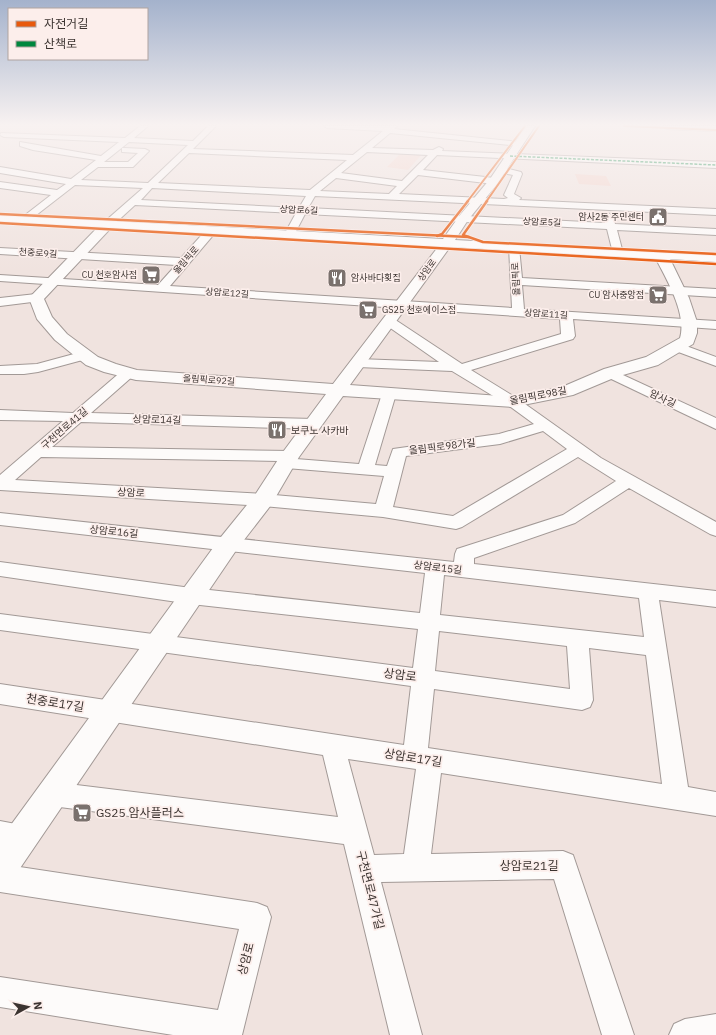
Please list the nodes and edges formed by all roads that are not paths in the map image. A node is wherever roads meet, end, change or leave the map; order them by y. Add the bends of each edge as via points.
1 (26, 174) edge
2 (84, 174) edge
3 (162, 174) edge
4 (414, 174) edge
5 (436, 174) edge
6 (498, 174) edge
7 (518, 174) edge
8 (334, 175) joint
9 (494, 181) junction
10 (72, 182) junction
11 (404, 184) junction
12 (0, 185) edge
13 (150, 186) junction
14 (36, 191) junction
15 (58, 194) junction
16 (311, 194) junction
17 (13, 198) dead end
18 (390, 198) junction
19 (479, 200) junction
20 (504, 201) junction
21 (133, 202) junction
22 (605, 206) junction
23 (302, 210) junction
24 (716, 212) edge
25 (464, 218) junction
26 (0, 219) edge
27 (23, 220) junction
28 (107, 225) junction
29 (612, 226) junction
30 (211, 231) junction
31 (716, 232) edge
32 (289, 235) junction
33 (446, 244) junction
34 (514, 247) junction
35 (0, 251) edge
36 (618, 253) junction
37 (661, 255) junction
38 (76, 256) junction
39 (716, 258) edge
40 (185, 262) junction
41 (0, 278) edge
42 (516, 281) junction
43 (51, 282) junction
44 (161, 289) junction
45 (678, 291) junction
46 (716, 293) edge
47 (36, 298) junction
48 (0, 302) edge
49 (518, 312) junction
50 (396, 313) junction
51 (566, 315) junction
52 (690, 323) junction
53 (716, 325) edge
54 (678, 347) junction
55 (85, 355) junction
56 (716, 362) edge
57 (358, 363) junction
58 (458, 368) junction
59 (0, 370) edge
60 (128, 373) junction
61 (610, 373) junction
62 (338, 390) junction
63 (389, 394) junction
64 (513, 402) junction
65 (0, 415) edge
66 (78, 416) junction
67 (314, 424) junction
68 (716, 424) edge
69 (545, 426) junction
70 (578, 450) junction
71 (37, 452) junction
72 (288, 459) junction
73 (365, 470) junction
74 (393, 472) junction
75 (628, 481) junction
76 (0, 484) edge
77 (263, 500) junction
78 (383, 511) junction
79 (0, 520) edge
80 (716, 530) edge
81 (229, 543) junction
82 (435, 567) junction
83 (0, 569) edge
84 (464, 570) junction
85 (648, 591) junction
86 (192, 596) junction
87 (716, 599) edge
88 (0, 622) edge
89 (429, 623) junction
90 (578, 639) junction
91 (158, 644) junction
92 (656, 647) junction
93 (423, 678) junction
94 (0, 694) edge
95 (110, 711) junction
96 (334, 746) junction
97 (422, 759) junction
98 (52, 794) junction
99 (677, 798) junction
100 (716, 804) edge
101 (355, 832) junction
102 (11, 836) edge
103 (0, 868) edge
104 (416, 868) junction
105 (364, 869) junction
106 (0, 878) edge
107 (0, 992) edge
108 (716, 1030) edge
109 (406, 1035) edge
110 (618, 1035) edge
111 (685, 1035) edge

1 - 10 street
2 - 10 street
3 - 13 street
4 - 11 street
5 - 9 street
6 - 9 street, 상암로
7 - 20 street via 509,195 516,198
8 - 11 street
8 - 16 street
9 - 19 street, 상암로
10 - 13 street
10 - 15 street
11 - 18 street
12 - 14 street
13 - 16 street
13 - 21 street
14 - 15 street
14 - 17 street
15 - 27 street
16 - 18 street
16 - 23 street
18 - 19 street
19 - 20 street
19 - 25 street, 상암로
20 - 22 street
21 - 23 street, 상암로6길
21 - 28 street
22 - 24 street
22 - 29 street
23 - 25 street, 상암로6길
23 - 32 street
25 - 29 street, 상암로5길
25 - 33 street, 상암로
26 - 27 street, 올림픽로
27 - 28 street, 올림픽로
28 - 30 street, 올림픽로
28 - 38 street
29 - 31 street, 상암로5길
29 - 36 street
30 - 32 street, 올림픽로
30 - 40 street, 올림픽로
32 - 33 street, 올림픽로
33 - 34 street, 올림픽로
33 - 50 street, 상암로
34 - 36 street, 올림픽로
34 - 42 street, 올림픽로
35 - 38 street, 천중로9길
36 - 37 street, 올림픽로
37 - 39 street, 올림픽로
37 - 45 street
38 - 40 street
38 - 43 street
40 - 44 street, 올림픽로
41 - 43 street, 상암로12길
42 - 45 street
42 - 49 street, 올림픽로
43 - 44 street, 상암로12길
43 - 47 street
44 - 50 street, 상암로12길
45 - 46 street
45 - 52 street
47 - 48 street
47 - 55 street, 올림픽로92길 via 45,319 61,337
49 - 50 street, 상암로11길
49 - 51 street, 상암로11길
50 - 57 street, 상암로
50 - 58 street
51 - 52 street, 상암로11길
51 - 58 street via 568,336
52 - 53 street, 상암로11길
52 - 54 street, 올림픽로98길 via 690,336
54 - 56 street
54 - 61 street, 올림픽로98길 via 652,361
55 - 59 street via 38,368
55 - 60 street, 올림픽로92길 via 92,361
57 - 58 street
57 - 62 street, 상암로
58 - 64 street
60 - 62 street, 올림픽로92길
60 - 66 street, 구천면로41길
61 - 64 street, 올림픽로98길 via 566,391
61 - 68 street, 암사길
62 - 63 street, 올림픽로98길
62 - 67 street, 상암로
63 - 64 street, 올림픽로98길
63 - 73 street
64 - 69 street
65 - 66 street, 상암로14길
66 - 67 street, 상암로14길
66 - 71 street, 구천면로41길
67 - 72 street, 상암로
69 - 70 street
69 - 74 street, 올림픽로98가길 via 500,439 399,452
70 - 75 street
70 - 78 street, 상암로 via 456,523
71 - 72 street
71 - 76 street, 구천면로41길
72 - 73 street
72 - 77 street, 상암로
73 - 74 street
74 - 78 street, 올림픽로98가길
75 - 80 street
75 - 84 street via 569,519 464,554
76 - 77 street, 상암로
77 - 78 street, 상암로
77 - 81 street, 상암로
79 - 81 street, 상암로16길
81 - 82 street, 상암로15길
81 - 86 street, 상암로
82 - 84 street, 상암로15길
82 - 89 street
83 - 86 street
84 - 85 street, 상암로15길
85 - 87 street, 상암로15길
85 - 92 street
86 - 89 street
86 - 91 street, 상암로
88 - 91 street, 상암로
89 - 90 street
89 - 93 street
90 - 92 street
90 - 93 street, 상암로 via 582,700
91 - 93 street, 상암로
91 - 95 street, 상암로
92 - 99 street
93 - 97 street
94 - 95 street, 천중로17길
95 - 96 street, 상암로17길
95 - 98 street, 상암로
96 - 97 street, 상암로17길
96 - 101 street, 구천면로47가길
97 - 99 street, 상암로17길
97 - 104 street
98 - 101 street
98 - 102 street, 상암로
99 - 100 street, 상암로17길
101 - 105 street, 구천면로47가길
102 - 103 street, 상암로
104 - 105 street, 상암로21길
104 - 110 street, 상암로21길 via 563,865
105 - 109 street, 구천면로47가길
106 - 107 street, 상암로 via 256,918 229,1028
108 - 111 street

